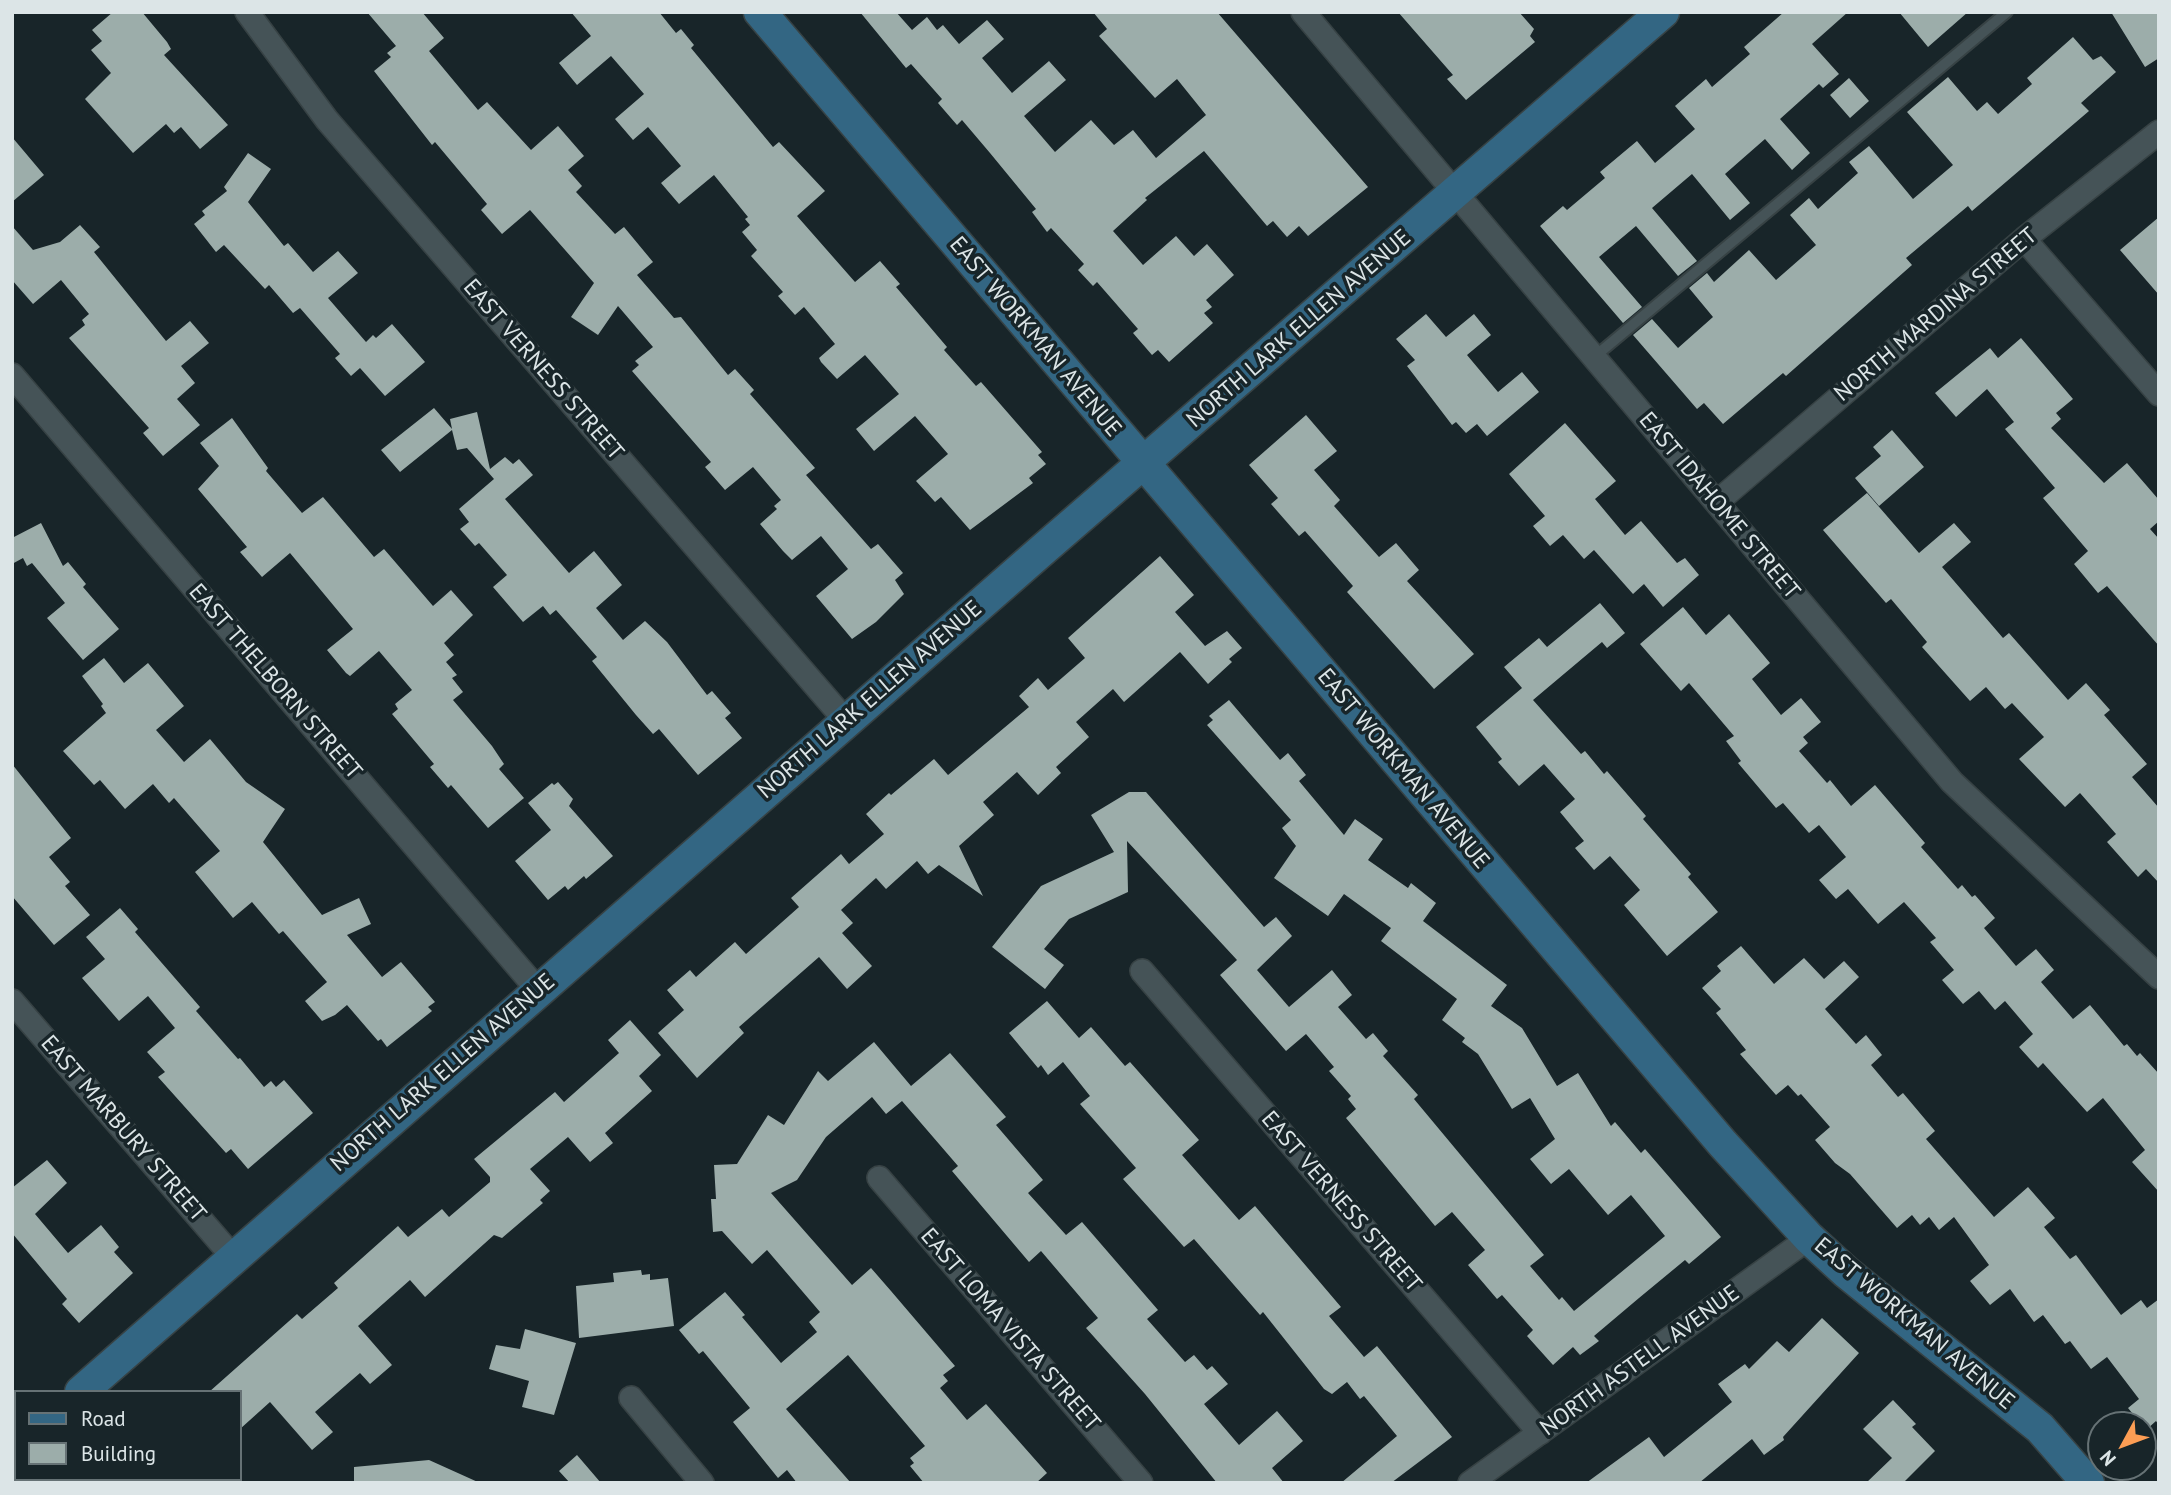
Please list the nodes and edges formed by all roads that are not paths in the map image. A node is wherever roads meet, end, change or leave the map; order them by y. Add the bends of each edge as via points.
1 (247, 12) edge
2 (760, 12) edge
3 (1303, 12) edge
4 (1663, 12) edge
5 (2007, 12) edge
6 (2159, 132) edge
7 (1456, 194) junction
8 (2024, 239) junction
9 (1592, 358) junction
10 (12, 374) edge
11 (2159, 394) edge
12 (1142, 463) junction
13 (1717, 502) junction
14 (846, 721) junction
15 (1142, 971) dead end
16 (2159, 977) edge
17 (538, 990) junction
18 (12, 1001) edge
19 (879, 1178) dead end
20 (1809, 1238) junction
21 (233, 1257) junction
22 (83, 1390) edge
23 (631, 1398) dead end
24 (1540, 1433) junction
25 (702, 1483) edge
26 (1141, 1483) edge
27 (1470, 1483) edge
28 (2088, 1483) edge

1 - 14 street, EAST VERNESS STREET via 327,120
2 - 12 street, EAST WORKMAN AVENUE
3 - 7 street, EAST IDAHOME STREET
4 - 7 street, NORTH LARK ELLEN AVENUE
5 - 9 lane
6 - 8 street, NORTH MARDINA STREET
7 - 9 street, EAST IDAHOME STREET
7 - 12 street, NORTH LARK ELLEN AVENUE
8 - 11 street
8 - 13 street, NORTH MARDINA STREET
9 - 13 street, EAST IDAHOME STREET
10 - 17 street, EAST THELBORN STREET
12 - 14 street, NORTH LARK ELLEN AVENUE
12 - 20 street, EAST WORKMAN AVENUE via 1723,1144
13 - 16 street, EAST IDAHOME STREET via 1952,782
14 - 17 street, NORTH LARK ELLEN AVENUE
15 - 24 street, EAST VERNESS STREET
17 - 21 street, NORTH LARK ELLEN AVENUE
18 - 21 street, EAST MARBURY STREET
19 - 26 street, EAST LOMA VISTA STREET
20 - 24 street, NORTH ASTELL AVENUE
20 - 28 street, EAST WORKMAN AVENUE via 2040,1428
21 - 22 street, NORTH LARK ELLEN AVENUE
23 - 25 street
24 - 27 street, NORTH ASTELL AVENUE

